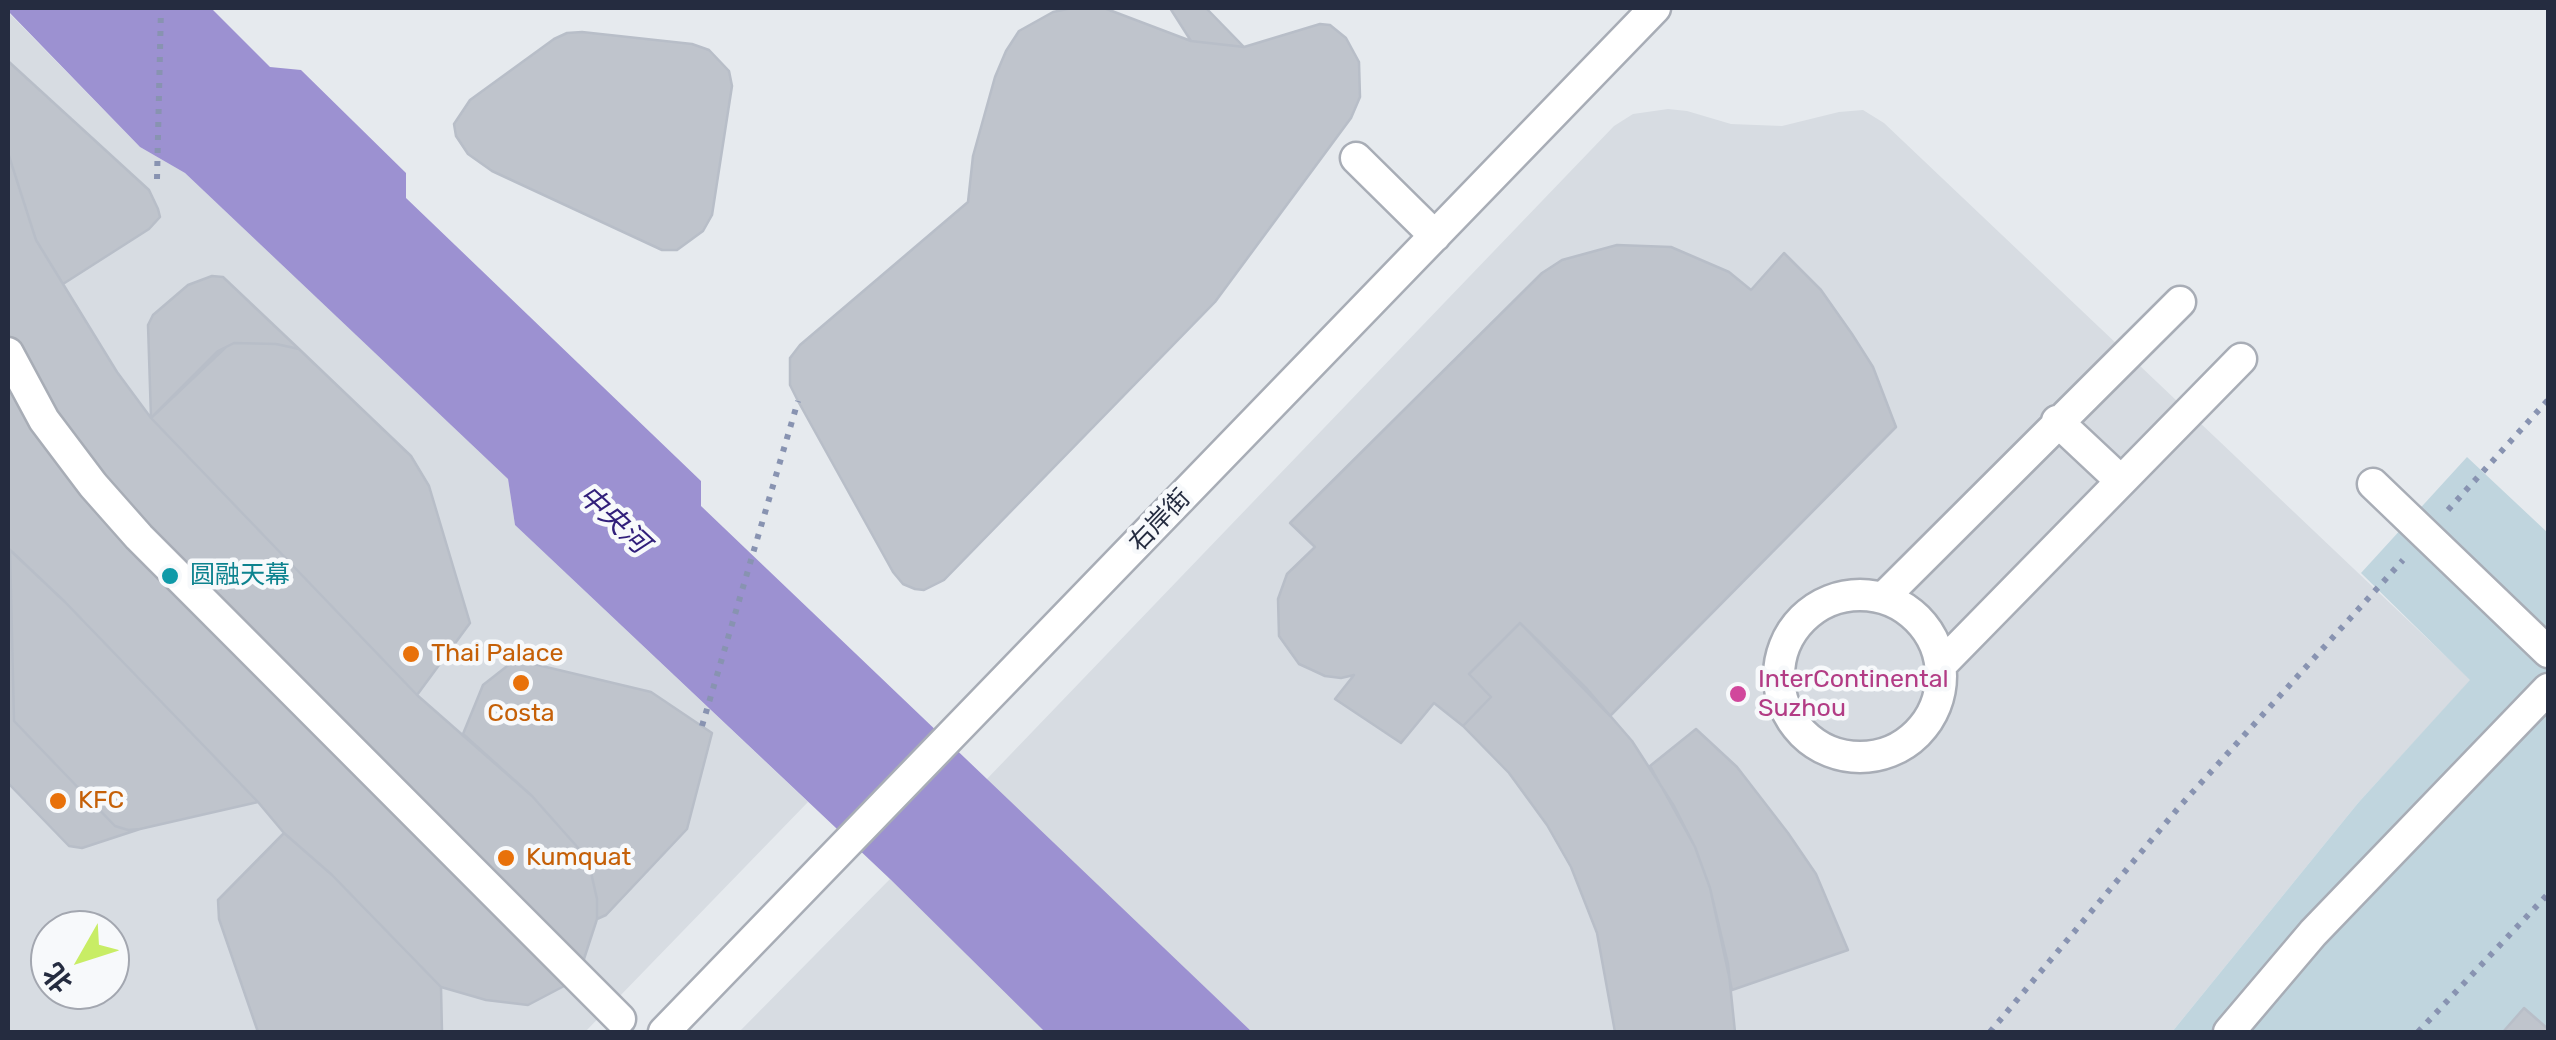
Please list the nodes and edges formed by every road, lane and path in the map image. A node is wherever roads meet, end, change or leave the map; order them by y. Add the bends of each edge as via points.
1 (161, 8) edge
2 (1655, 8) edge
3 (1356, 158) dead end
4 (157, 179) dead end
5 (1435, 236) junction
6 (2180, 302) dead end
7 (8, 352) edge
8 (2241, 360) dead end
9 (2548, 400) edge
10 (798, 402) dead end
11 (2057, 421) junction
12 (2121, 481) junction
13 (2374, 484) dead end
14 (2426, 533) junction
15 (1884, 597) junction
16 (2548, 652) edge
17 (1941, 665) junction
18 (2548, 689) edge
19 (702, 726) dead end
20 (2548, 894) edge
21 (620, 1018) dead end
22 (664, 1032) edge
23 (1990, 1032) edge
24 (2229, 1032) edge
25 (2418, 1032) edge

1 - 4 path
2 - 5 street, 右岸街
3 - 5 street
5 - 22 street, 右岸街
6 - 11 street
7 - 21 street via 44,420 93,486
8 - 12 street
9 - 14 path
10 - 19 path
11 - 12 street
11 - 15 street
12 - 17 street
13 - 14 street
14 - 16 street
14 - 23 path via 2180,806
15 - 17 street via 1923,623
15 - 17 street via 1830,599 1788,636 1779,690 1789,717 1832,753 1887,753 1930,719
18 - 24 street via 2313,933
20 - 25 path

